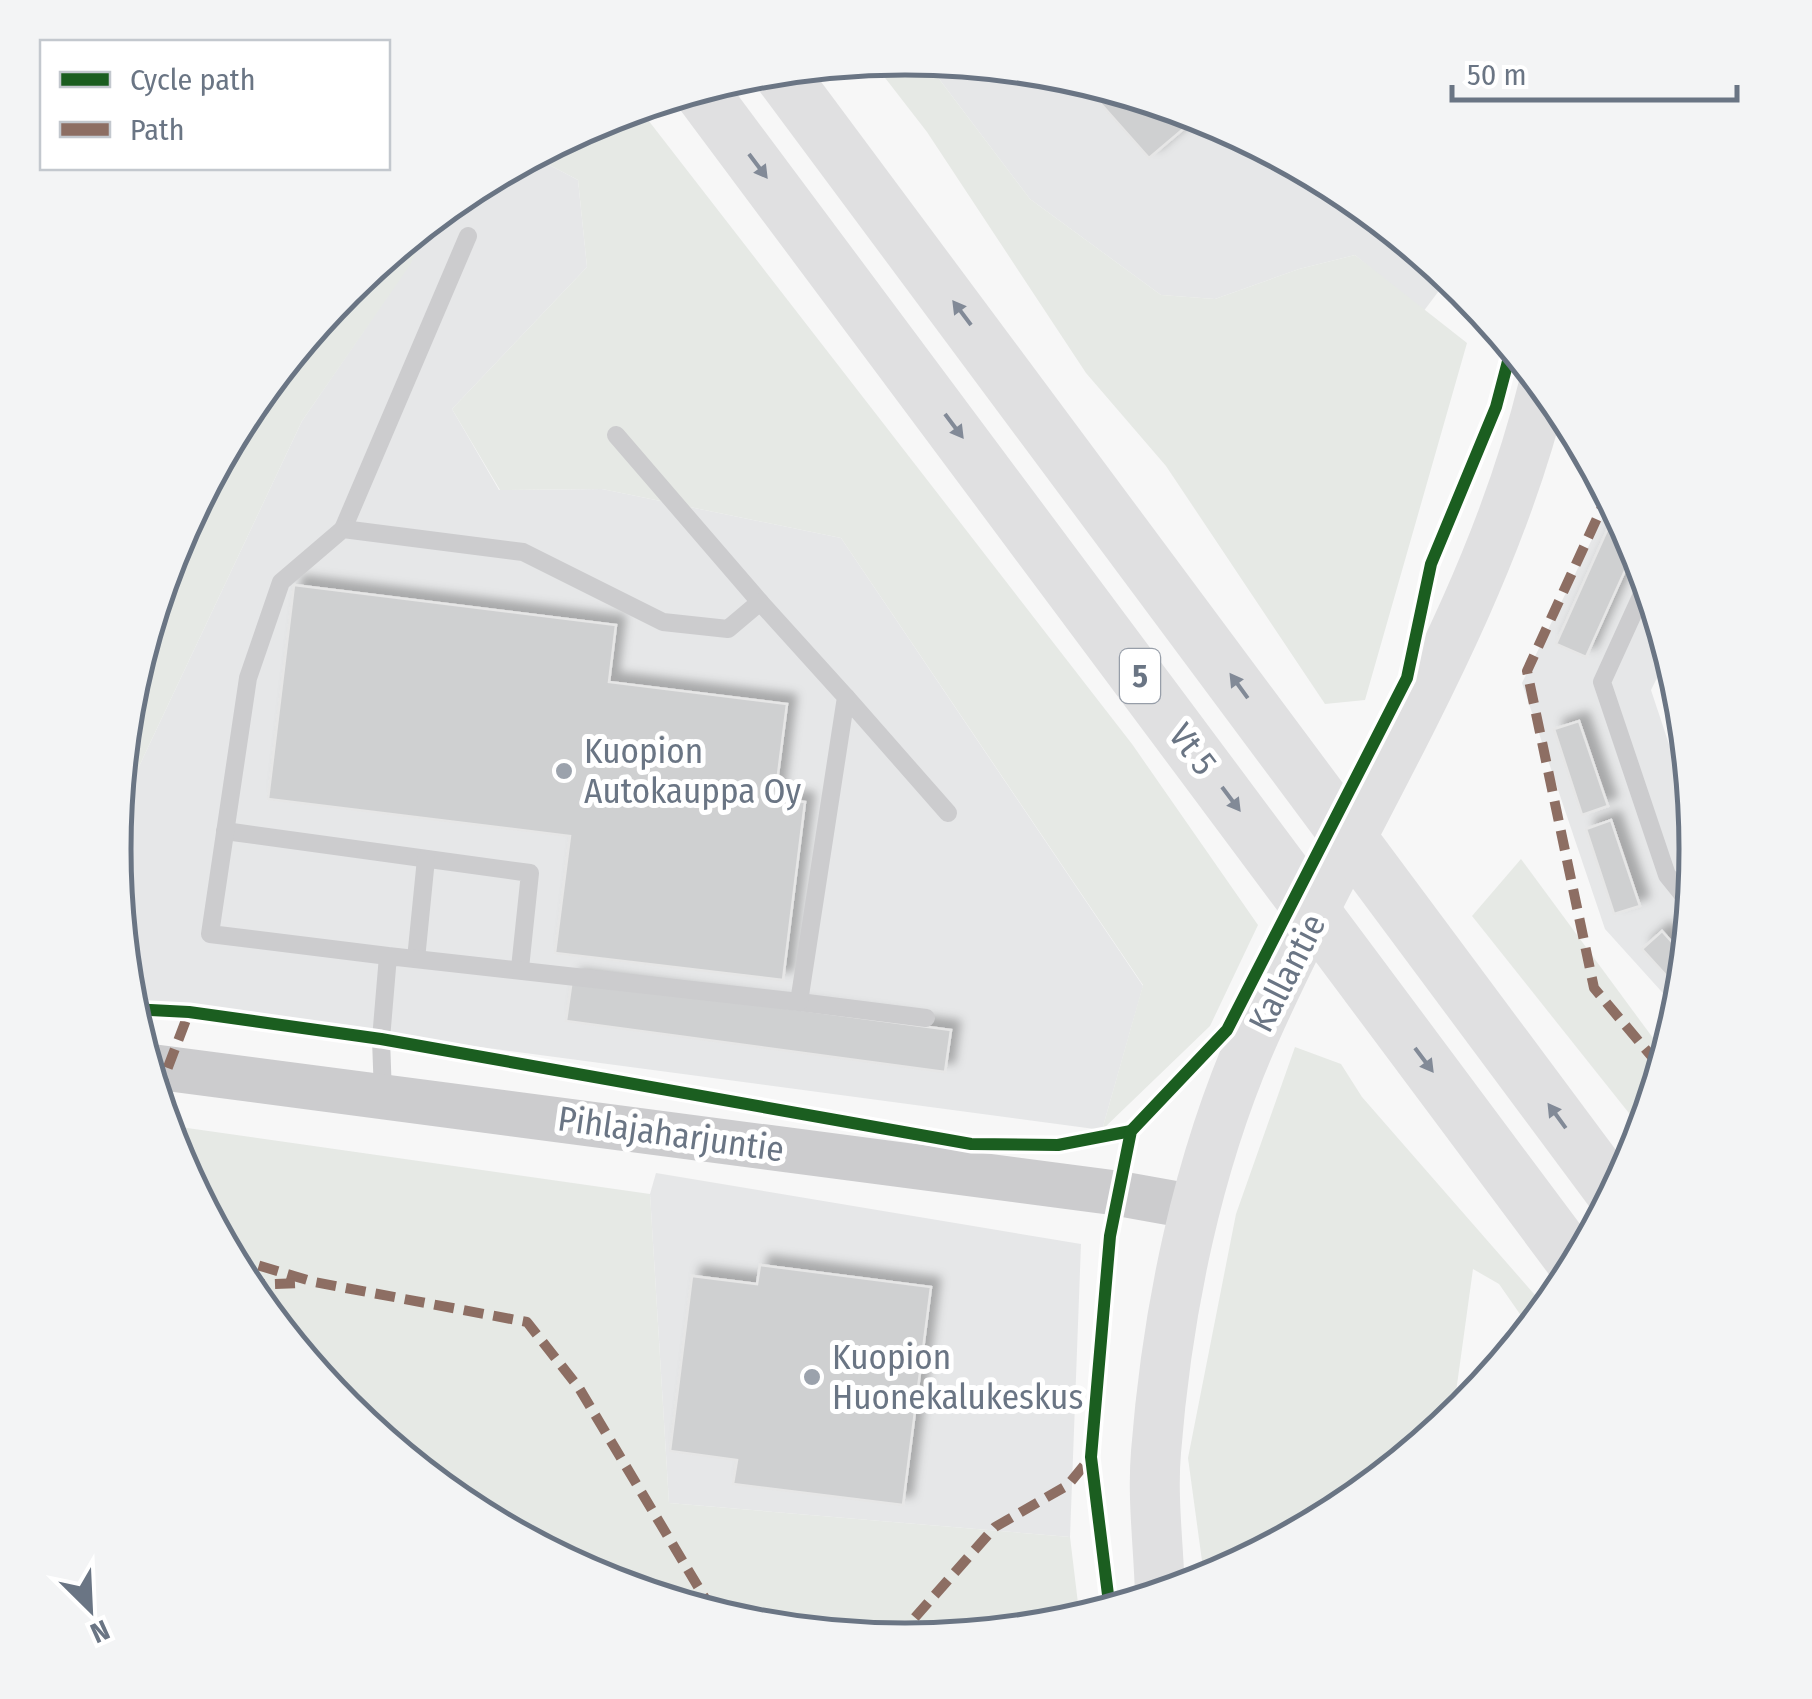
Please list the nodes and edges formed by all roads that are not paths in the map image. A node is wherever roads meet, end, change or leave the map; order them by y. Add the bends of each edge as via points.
1 (789, 85) edge
2 (708, 101) edge
3 (468, 236) dead end
4 (1538, 403) edge
5 (616, 435) dead end
6 (343, 528) junction
7 (1639, 601) edge
8 (760, 602) junction
9 (846, 697) junction
10 (948, 813) dead end
11 (225, 831) junction
12 (426, 859) junction
13 (1679, 890) edge
14 (388, 956) junction
15 (416, 959) junction
16 (520, 968) junction
17 (798, 1002) junction
18 (926, 1018) dead end
19 (164, 1068) edge
20 (383, 1096) junction
21 (1605, 1182) edge
22 (1194, 1207) junction
23 (1567, 1253) edge
24 (1160, 1581) edge

21 -> 1 highway, 5
2 -> 23 highway, Vt 5 / 5
3 - 6 lane
4 - 22 main road, Kallantie via 1497,536 1429,693 1254,1035
5 - 8 lane
6 - 8 lane via 523,552 662,622 728,629
6 - 11 lane via 281,582 248,678
7 - 13 lane via 1602,682 1667,875
8 - 9 lane
9 - 10 lane
9 - 17 lane
11 - 12 lane
11 - 14 lane via 210,934
12 - 15 lane
12 - 16 lane via 530,873
14 - 15 lane
14 - 20 lane
15 - 16 lane
16 - 17 lane
17 - 18 lane
19 - 20 street, Pihlajaharjuntie
20 - 22 street, Pihlajaharjuntie
22 - 24 main road, Kallantie via 1156,1455

